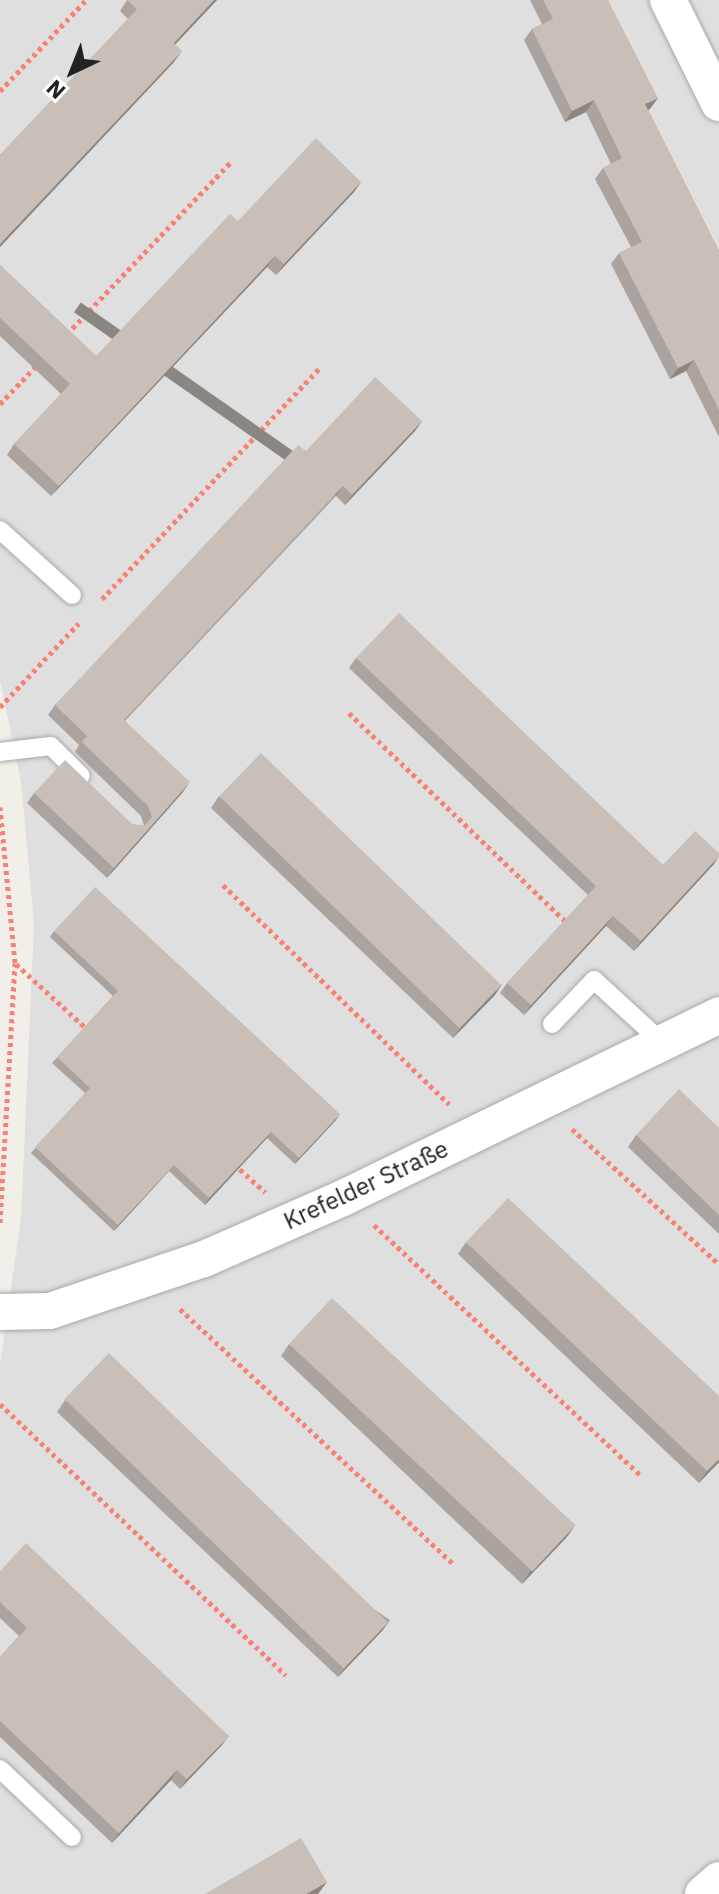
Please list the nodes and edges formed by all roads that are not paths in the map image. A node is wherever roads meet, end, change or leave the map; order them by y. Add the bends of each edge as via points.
1 (668, 0) edge
2 (719, 103) edge
3 (0, 530) edge
4 (72, 595) dead end
5 (0, 752) edge
6 (92, 786) edge
7 (719, 1015) edge
8 (552, 1024) dead end
9 (662, 1042) junction
10 (0, 1312) edge
11 (0, 1769) edge
12 (72, 1837) dead end
13 (719, 1880) edge
14 (703, 1894) edge

1 - 2 street
3 - 4 lane
5 - 6 lane via 51,746
7 - 9 street, Krefelder Straße
8 - 9 lane via 594,980
9 - 10 street, Krefelder Straße via 345,1197 150,1281 50,1311
11 - 12 lane
13 - 14 street

